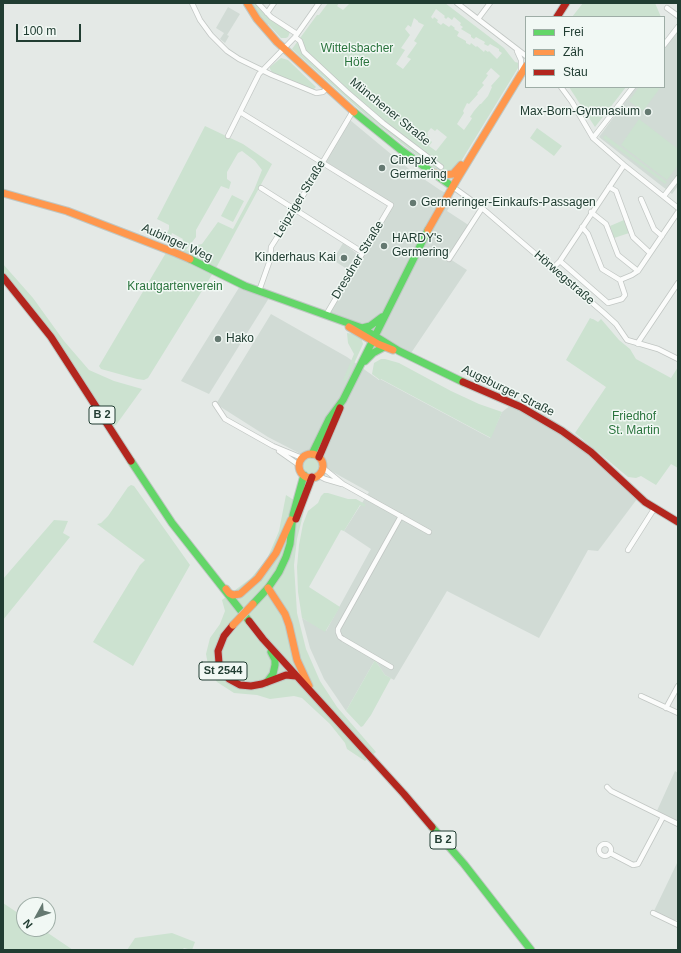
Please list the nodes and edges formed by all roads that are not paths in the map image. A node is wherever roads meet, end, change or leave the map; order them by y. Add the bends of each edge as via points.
1 (192, 3) edge
2 (247, 3) edge
3 (258, 3) edge
4 (274, 3) edge
5 (320, 3) edge
6 (457, 3) edge
7 (490, 3) edge
8 (566, 3) edge
9 (667, 8) dead end
10 (267, 13) junction
11 (558, 16) edge
12 (678, 16) edge
13 (478, 19) junction
14 (678, 27) edge
15 (296, 35) junction
16 (665, 45) edge
17 (513, 47) junction
18 (284, 49) junction
19 (525, 55) edge
20 (525, 68) edge
21 (262, 70) junction
22 (521, 75) junction
23 (327, 88) junction
24 (562, 88) edge
25 (632, 88) edge
26 (353, 111) junction
27 (240, 112) junction
28 (490, 126) junction
29 (228, 136) dead end
30 (594, 138) junction
31 (322, 163) junction
32 (624, 165) junction
33 (441, 166) dead end
34 (427, 169) junction
35 (678, 178) edge
36 (453, 187) junction
37 (609, 187) junction
38 (261, 188) dead end
39 (3, 193) edge
40 (664, 196) junction
41 (641, 199) dead end
42 (482, 208) junction
43 (678, 208) edge
44 (295, 209) junction
45 (591, 212) junction
46 (678, 212) edge
47 (582, 227) junction
48 (662, 236) junction
49 (362, 252) junction
50 (650, 253) junction
51 (450, 259) dead end
52 (560, 261) junction
53 (552, 269) junction
54 (638, 270) junction
55 (3, 277) edge
56 (620, 280) junction
57 (678, 284) edge
58 (259, 291) junction
59 (326, 315) junction
60 (385, 315) junction
61 (339, 321) junction
62 (362, 328) junction
63 (374, 338) junction
64 (638, 344) junction
65 (384, 347) junction
66 (399, 351) junction
67 (678, 359) edge
68 (361, 365) junction
69 (215, 404) dead end
70 (273, 446) junction
71 (316, 456) junction
72 (302, 458) junction
73 (299, 465) junction
74 (322, 468) junction
75 (304, 475) junction
76 (315, 476) junction
77 (343, 484) junction
78 (654, 509) junction
79 (293, 515) junction
80 (401, 516) junction
81 (678, 522) edge
82 (292, 530) junction
83 (429, 532) dead end
84 (628, 550) dead end
85 (220, 586) junction
86 (268, 588) junction
87 (271, 648) junction
88 (391, 667) dead end
89 (296, 676) junction
90 (267, 682) junction
91 (678, 686) edge
92 (312, 694) junction
93 (641, 696) dead end
94 (666, 708) junction
95 (678, 713) edge
96 (607, 787) dead end
97 (663, 817) junction
98 (678, 824) edge
99 (610, 853) dead end
100 (653, 913) dead end
101 (678, 925) edge
102 (531, 950) edge

1 - 21 street via 206,29 227,51
2 - 18 main road, Münchener Straße via 252,13
3 - 10 street
4 - 10 street
5 - 15 street
6 - 13 street
7 - 13 street
8 - 11 main road
9 - 12 street
10 - 15 street
13 - 17 street
14 - 16 street
15 - 18 street
15 - 33 street, Münchener Straße via 304,52 364,107
17 - 19 street
17 - 22 street via 520,57
18 - 21 street
18 - 23 main road, Münchener Straße
20 - 22 main road
21 - 23 street via 316,93
21 - 27 street
22 - 28 main road
23 - 26 main road, Münchener Straße
24 - 30 street
25 - 30 street
26 - 31 street, Leipziger Straße
26 - 34 main road, Münchener Straße
27 - 29 street
27 - 31 street
28 - 34 main road via 483,129 453,174 442,175
28 - 36 main road
30 - 32 street
31 - 44 street, Leipziger Straße
31 - 49 street, Dresdner Straße via 391,205
32 - 37 street
32 - 40 street
34 - 36 main road, Münchener Straße
35 - 40 street
36 - 42 street, Hörwegstraße
36 - 60 main road
37 - 45 street
37 - 50 street via 616,191 633,237
38 - 44 street
39 - 58 main road, Aubinger Weg via 67,211 133,236
40 - 43 street
41 - 48 street via 654,230
42 - 51 street
42 - 53 street, Hörwegstraße
44 - 49 street
44 - 58 street, Leipziger Straße via 270,249 270,260
45 - 47 street
45 - 54 street via 606,224 618,255
46 - 48 street
47 - 52 street
47 - 56 street via 588,234 602,269
48 - 50 street
49 - 59 street, Dresdner Straße
50 - 54 street
52 - 53 street
52 - 56 street via 608,303 624,297
53 - 64 street, Hörwegstraße via 616,324 627,340
54 - 56 street via 632,276
55 - 85 main road, B 2 via 76,374 161,506
57 - 64 street
58 - 59 main road, Aubinger Weg
59 - 61 main road, Aubinger Weg
60 - 62 main road via 370,326
60 - 63 main road
61 - 62 main road, Aubinger Weg
61 - 63 main road, Aubinger Weg
62 - 63 main road, Aubinger Weg
63 - 65 main road, Augsburger Straße
63 - 66 main road, Augsburger Straße
63 - 68 main road
64 - 67 street, Hörwegstraße
65 - 66 main road, Augsburger Straße
65 - 68 main road via 373,353
66 - 78 main road, Augsburger Straße via 518,406 562,431 591,452
68 - 71 main road
69 - 70 street via 225,419
70 - 72 street
70 - 73 street
71 - 72 main road via 306,455
71 - 74 main road via 322,463
72 - 73 main road
73 - 75 main road
74 - 76 main road, St 2544
74 - 77 street
75 - 76 main road
75 - 79 main road, St 2544
76 - 77 street
76 - 82 main road, St 2544
77 - 80 street
78 - 81 main road, Augsburger Straße
78 - 84 street
79 - 82 main road, St 2544
79 - 85 main road via 270,562 248,588 240,594 233,595
80 - 83 street
80 - 88 street via 338,629 338,634 343,639
82 - 86 main road, St 2544 via 286,557
85 - 87 main road, B 2
86 - 90 main road, St 2544, bridge via 224,636 218,657 229,679 240,685 257,686
86 - 92 main road via 285,614 297,660
87 - 89 main road, B 2
87 - 90 main road via 270,652 276,665
89 - 90 main road via 286,675
89 - 92 main road, B 2
91 - 94 street
92 - 102 main road, B 2 via 464,864
93 - 94 street
94 - 95 street
96 - 97 street
97 - 98 street
97 - 99 street via 638,864 633,865
100 - 101 street

